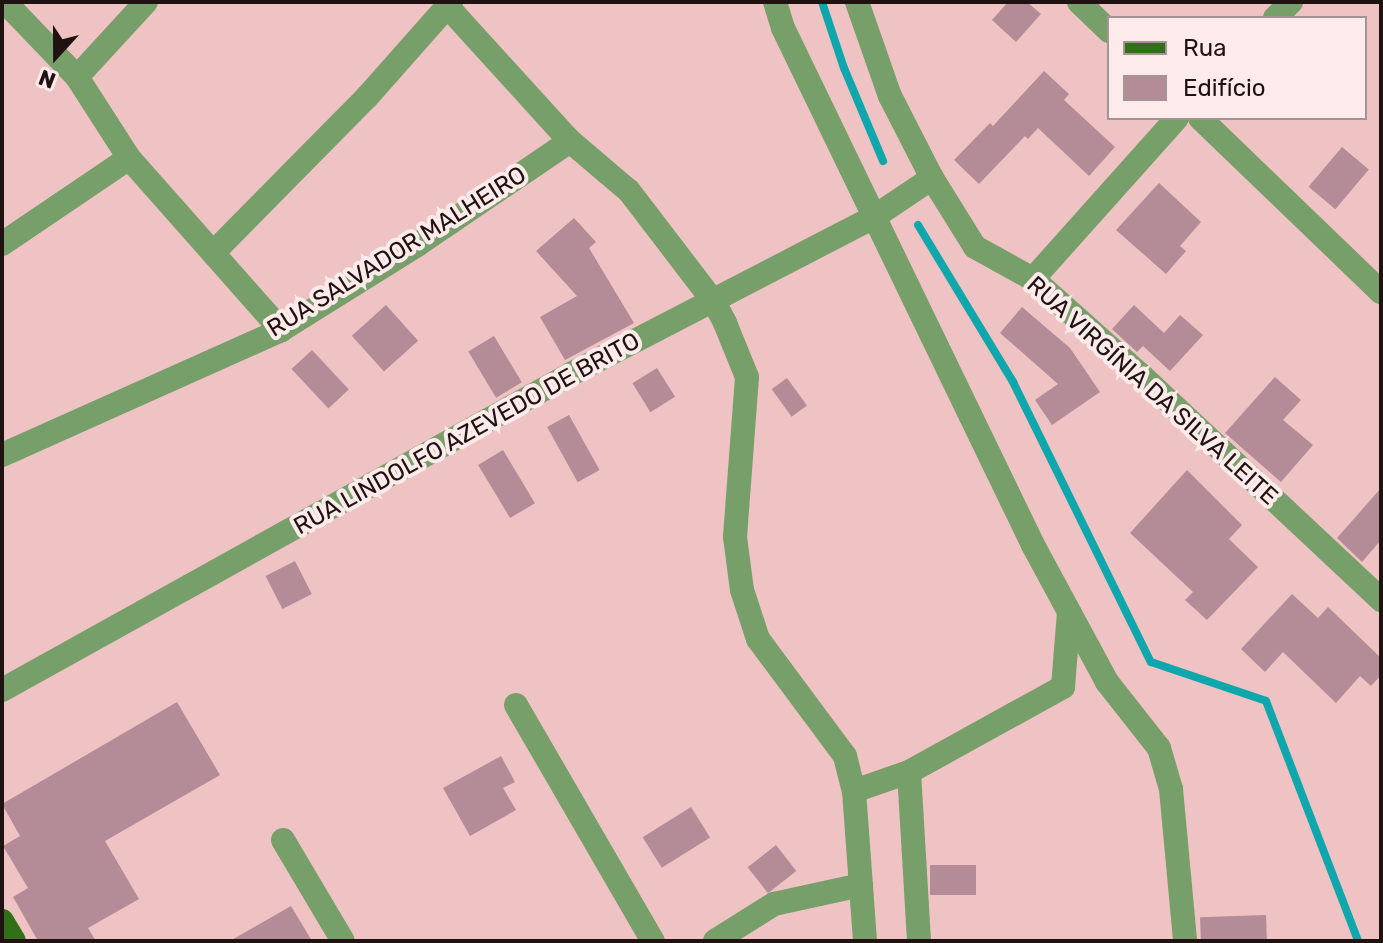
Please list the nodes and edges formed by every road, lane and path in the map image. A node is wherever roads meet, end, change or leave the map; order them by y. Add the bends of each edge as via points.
1 (5, 2) edge
2 (146, 2) edge
3 (775, 2) edge
4 (857, 2) edge
5 (1079, 2) edge
6 (449, 4) edge
7 (1107, 29) edge
8 (77, 77) junction
9 (1175, 120) edge
10 (1202, 120) edge
11 (570, 141) junction
12 (129, 158) junction
13 (932, 178) junction
14 (874, 217) junction
15 (2, 244) edge
16 (213, 253) junction
17 (1033, 279) junction
18 (1381, 292) edge
19 (714, 302) junction
20 (281, 330) junction
21 (2, 455) edge
22 (1381, 600) edge
23 (1069, 612) junction
24 (1107, 682) junction
25 (1063, 687) junction
26 (2, 690) edge
27 (516, 705) dead end
28 (909, 772) junction
29 (854, 791) junction
30 (283, 840) dead end
31 (861, 885) junction
32 (2, 921) edge
33 (14, 941) edge
34 (343, 941) edge
35 (653, 941) edge
36 (715, 941) edge
37 (865, 941) edge
38 (919, 941) edge
39 (1185, 941) edge

1 - 8 street
2 - 8 street
3 - 14 street
4 - 13 street, RUA VIRGÍNIA DA SILVA LEITE via 890,96
5 - 7 street
6 - 11 street
6 - 16 street via 367,97
8 - 12 street
9 - 17 street
10 - 18 street
11 - 19 street via 629,191
11 - 20 street, RUA SALVADOR MALHEIRO
12 - 15 street
12 - 16 street
13 - 14 street, RUA LINDOLFO AZEVEDO DE BRITO
13 - 17 street, RUA VIRGÍNIA DA SILVA LEITE via 975,247
14 - 19 street, RUA LINDOLFO AZEVEDO DE BRITO
14 - 23 street
16 - 20 street
17 - 22 street, RUA VIRGÍNIA DA SILVA LEITE
19 - 26 street, RUA LINDOLFO AZEVEDO DE BRITO via 571,374
19 - 29 street via 747,377 735,537 742,590 758,639 845,756
20 - 21 street, RUA SALVADOR MALHEIRO
23 - 24 street
23 - 25 street
24 - 25 street
24 - 39 street via 1159,748 1171,789
25 - 28 street
27 - 35 street
28 - 29 street
28 - 38 street
29 - 31 street
30 - 34 street
31 - 36 street via 774,904
31 - 37 street
32 - 33 main road

